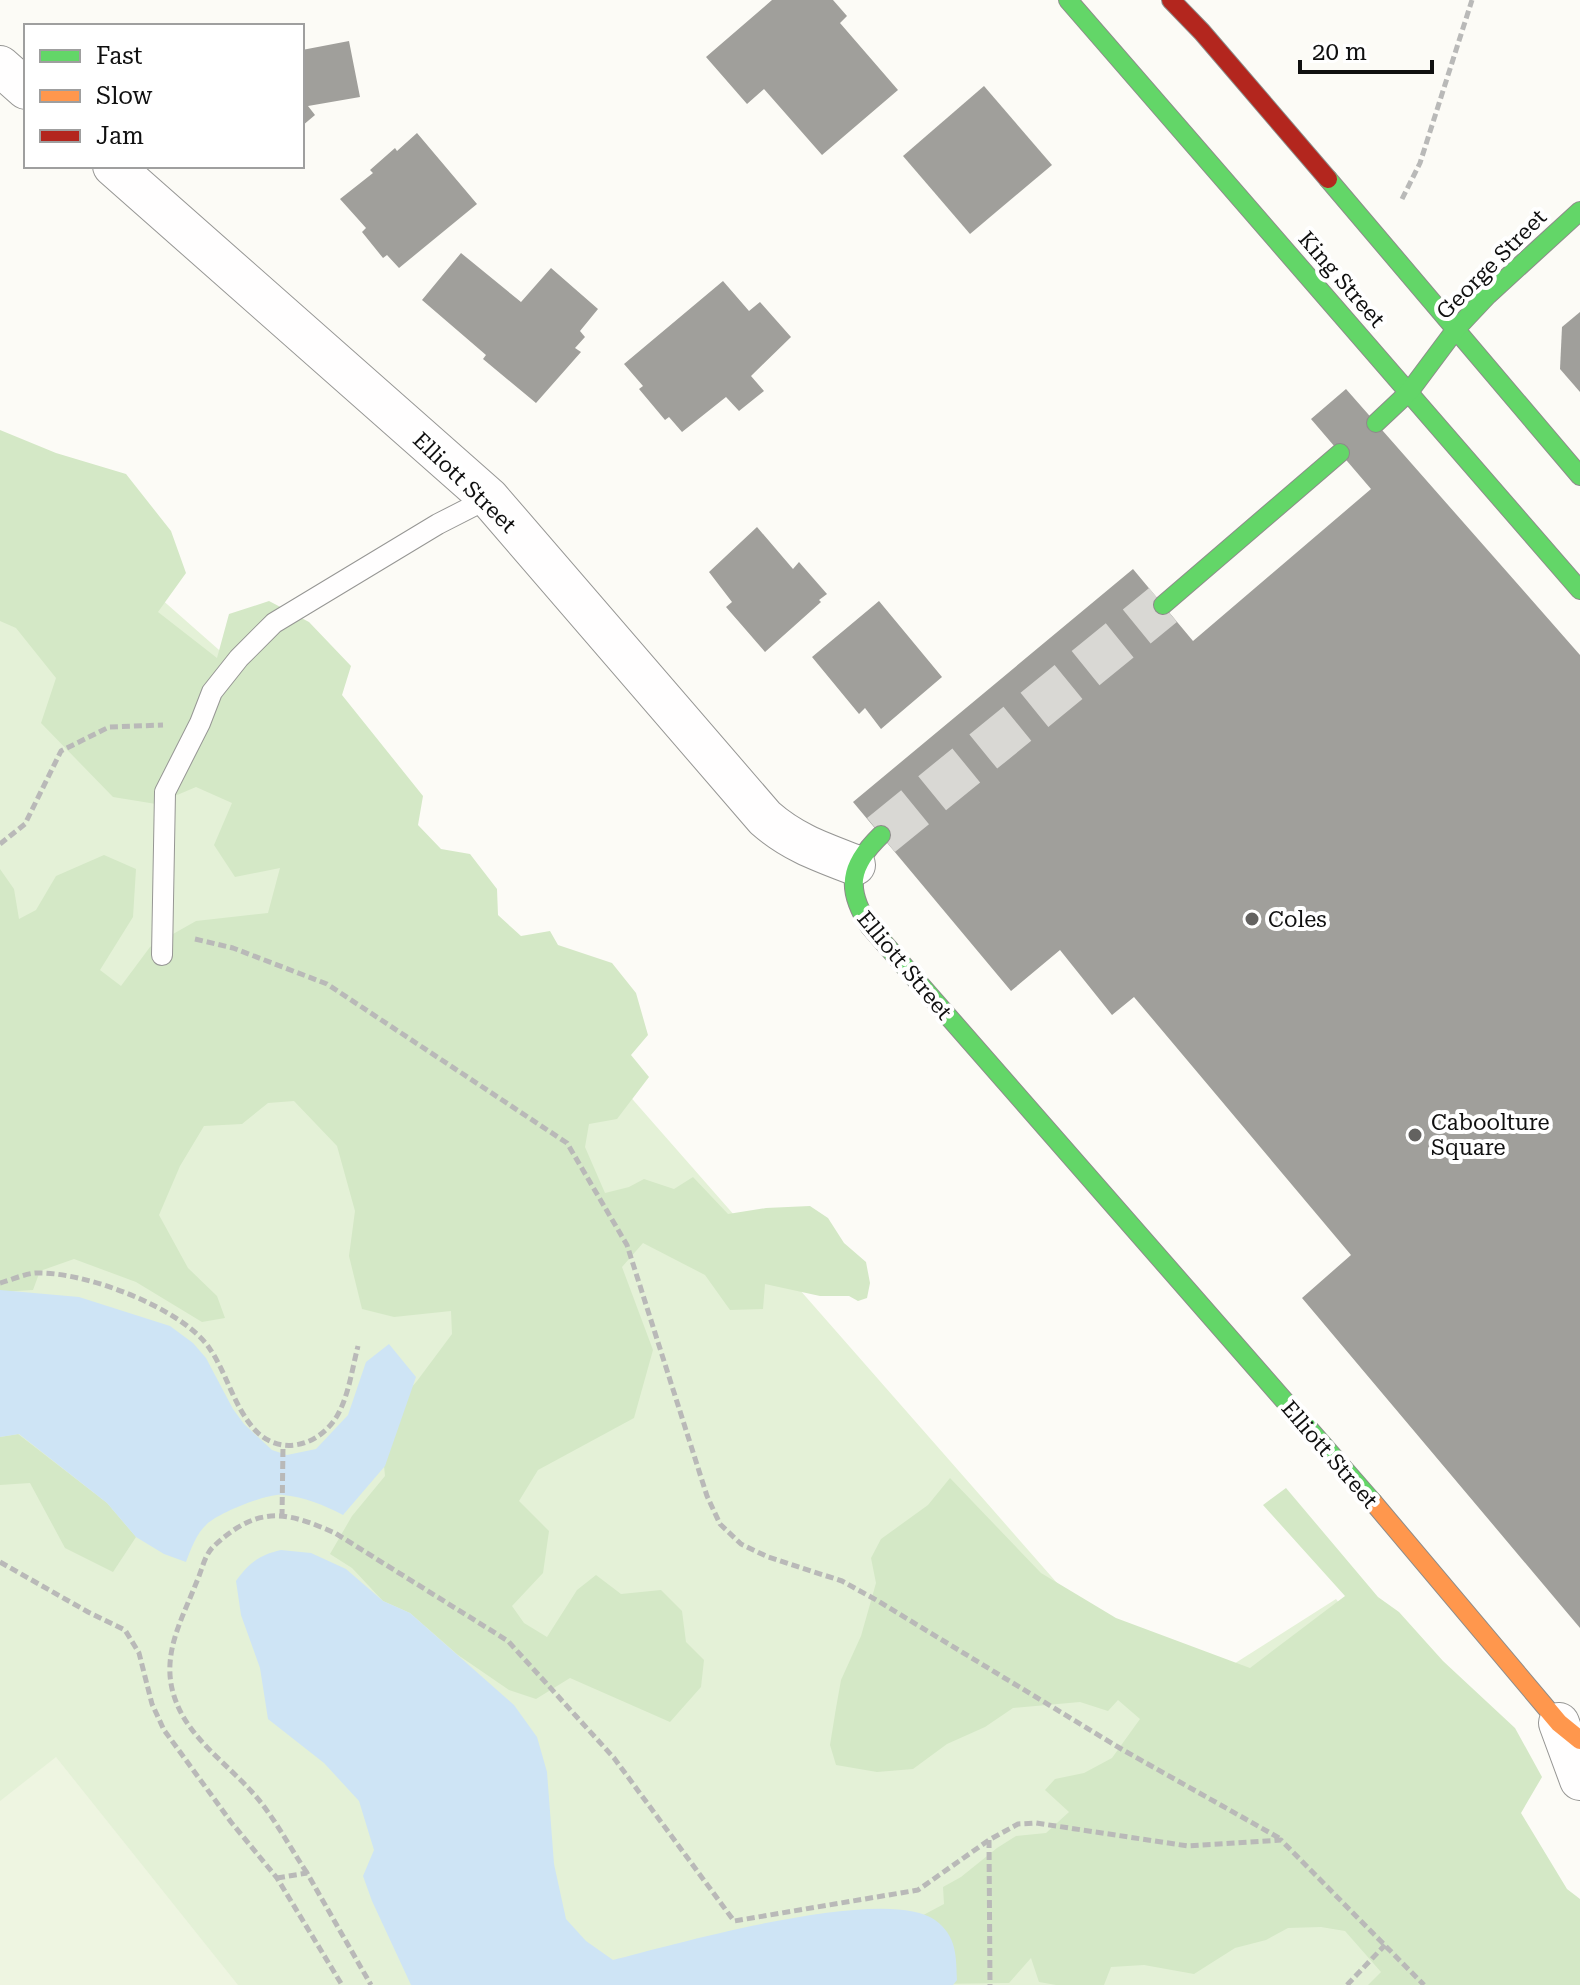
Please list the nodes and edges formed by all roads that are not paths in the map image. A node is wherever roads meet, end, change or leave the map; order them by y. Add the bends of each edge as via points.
1 (1068, 0) edge
2 (1171, 0) edge
3 (0, 66) edge
4 (24, 87) edge
5 (115, 168) edge
6 (1580, 211) edge
7 (1456, 329) junction
8 (1409, 392) junction
9 (1376, 423) dead end
10 (1340, 453) dead end
11 (1580, 476) edge
12 (489, 498) junction
13 (1580, 590) edge
14 (1163, 605) tunnel mouth
15 (881, 835) tunnel mouth
16 (855, 865) junction
17 (162, 955) dead end
18 (1573, 1723) edge
19 (1580, 1780) edge

1 - 8 street, King Street
2 - 7 street
3 - 4 street
5 - 12 street, Elliott Street
6 - 7 street, George Street
7 - 8 street, George Street
7 - 11 street
8 - 9 street, George Street
8 - 13 street, King Street
10 - 14 street
12 - 16 street, Elliott Street via 765,818 806,847
12 - 17 lane via 274,623 212,692 165,792
15 - 16 street
16 - 18 street, Elliott Street via 856,909 870,927
18 - 19 street, Elliott Street

